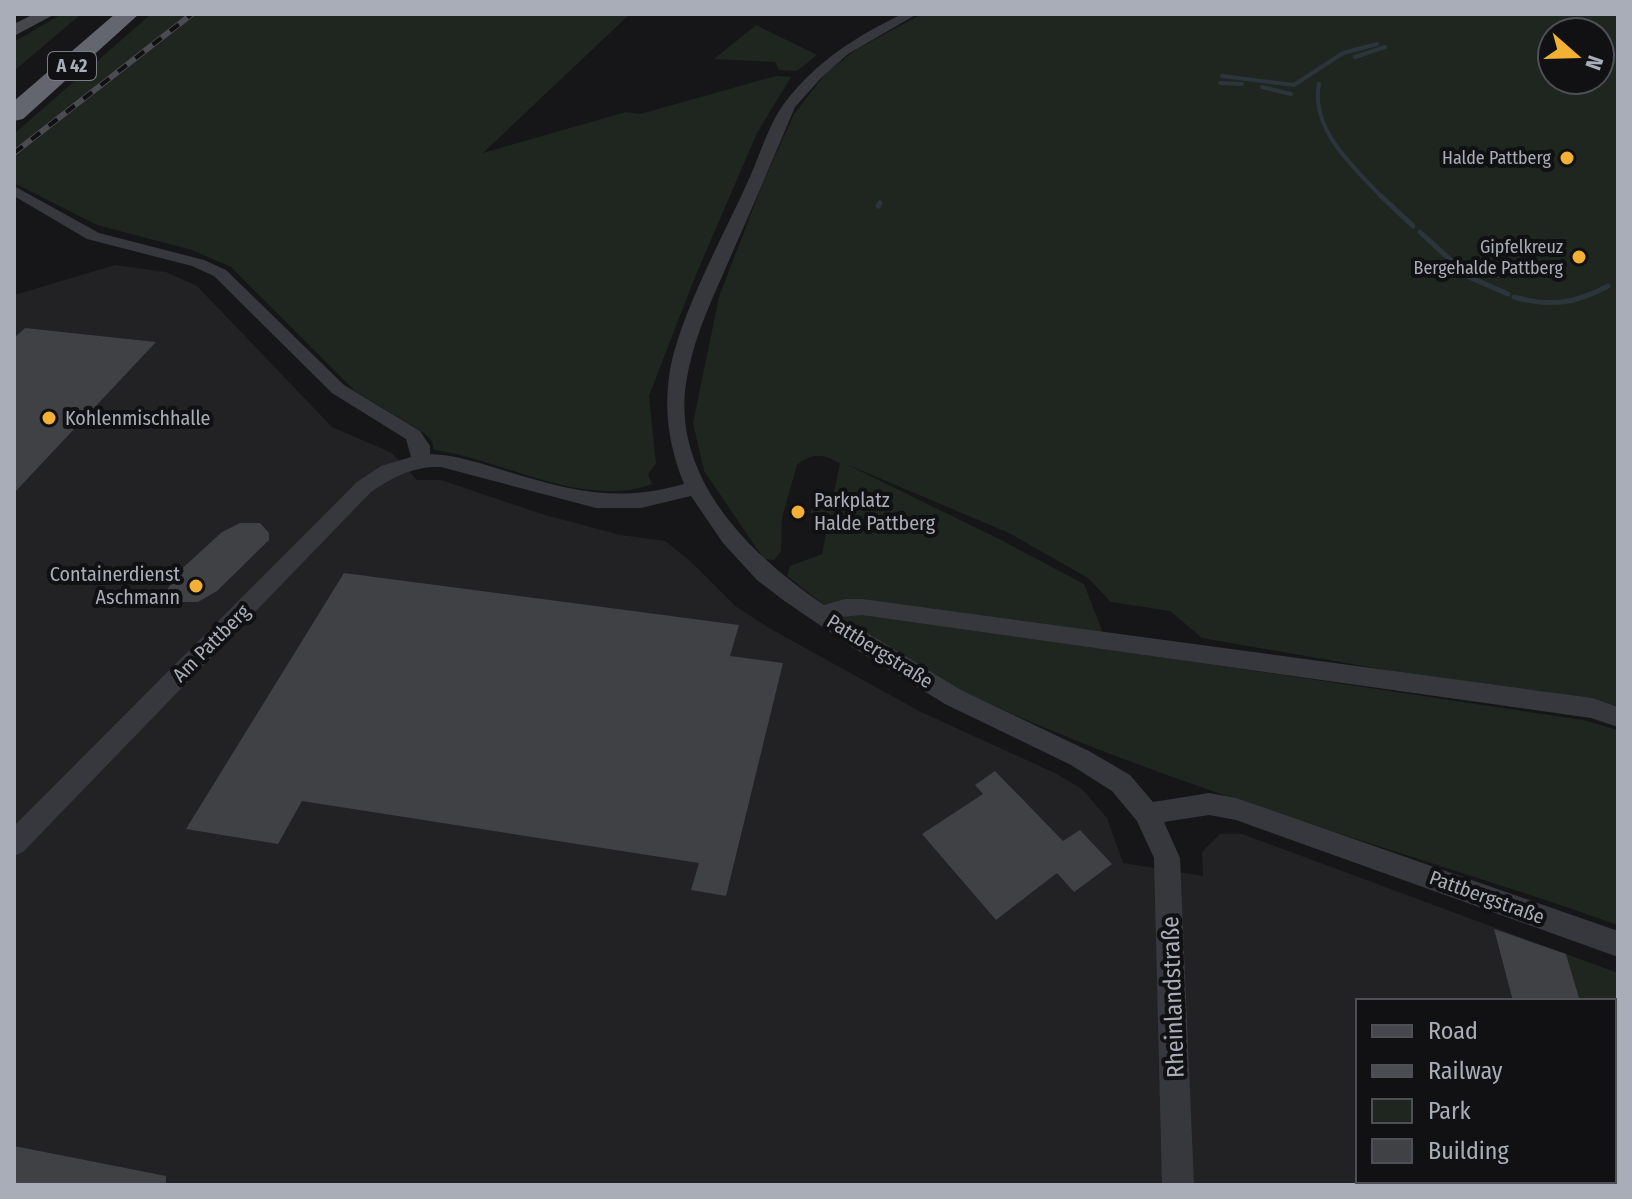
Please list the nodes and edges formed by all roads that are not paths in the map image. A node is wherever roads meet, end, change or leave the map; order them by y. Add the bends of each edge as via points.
1 (47, 14) edge
2 (97, 14) edge
3 (128, 14) edge
4 (911, 14) edge
5 (14, 31) edge
6 (14, 86) edge
7 (14, 114) edge
8 (14, 190) edge
9 (421, 461) junction
10 (696, 488) junction
11 (821, 614) junction
12 (1618, 717) edge
13 (1147, 814) junction
14 (14, 844) edge
15 (1618, 944) edge
16 (1178, 1185) edge

1 - 5 main road
2 - 6 highway, A 42
3 - 7 highway, A 42
4 - 10 street, Pattbergstraße via 834,57 811,76 789,106 693,324 678,375 676,423
8 - 9 street via 93,236 220,273 338,389 413,435
9 - 10 street, Am Pattberg via 460,464 603,503 648,502
9 - 14 street, Am Pattberg via 388,471 364,487
10 - 11 street, Pattbergstraße via 730,538 765,574
11 - 12 street via 862,607 1592,708
11 - 13 street, Pattbergstraße via 953,697 1121,783
13 - 15 street, Pattbergstraße via 1209,804 1236,809
13 - 16 street, Rheinlandstraße via 1167,858

